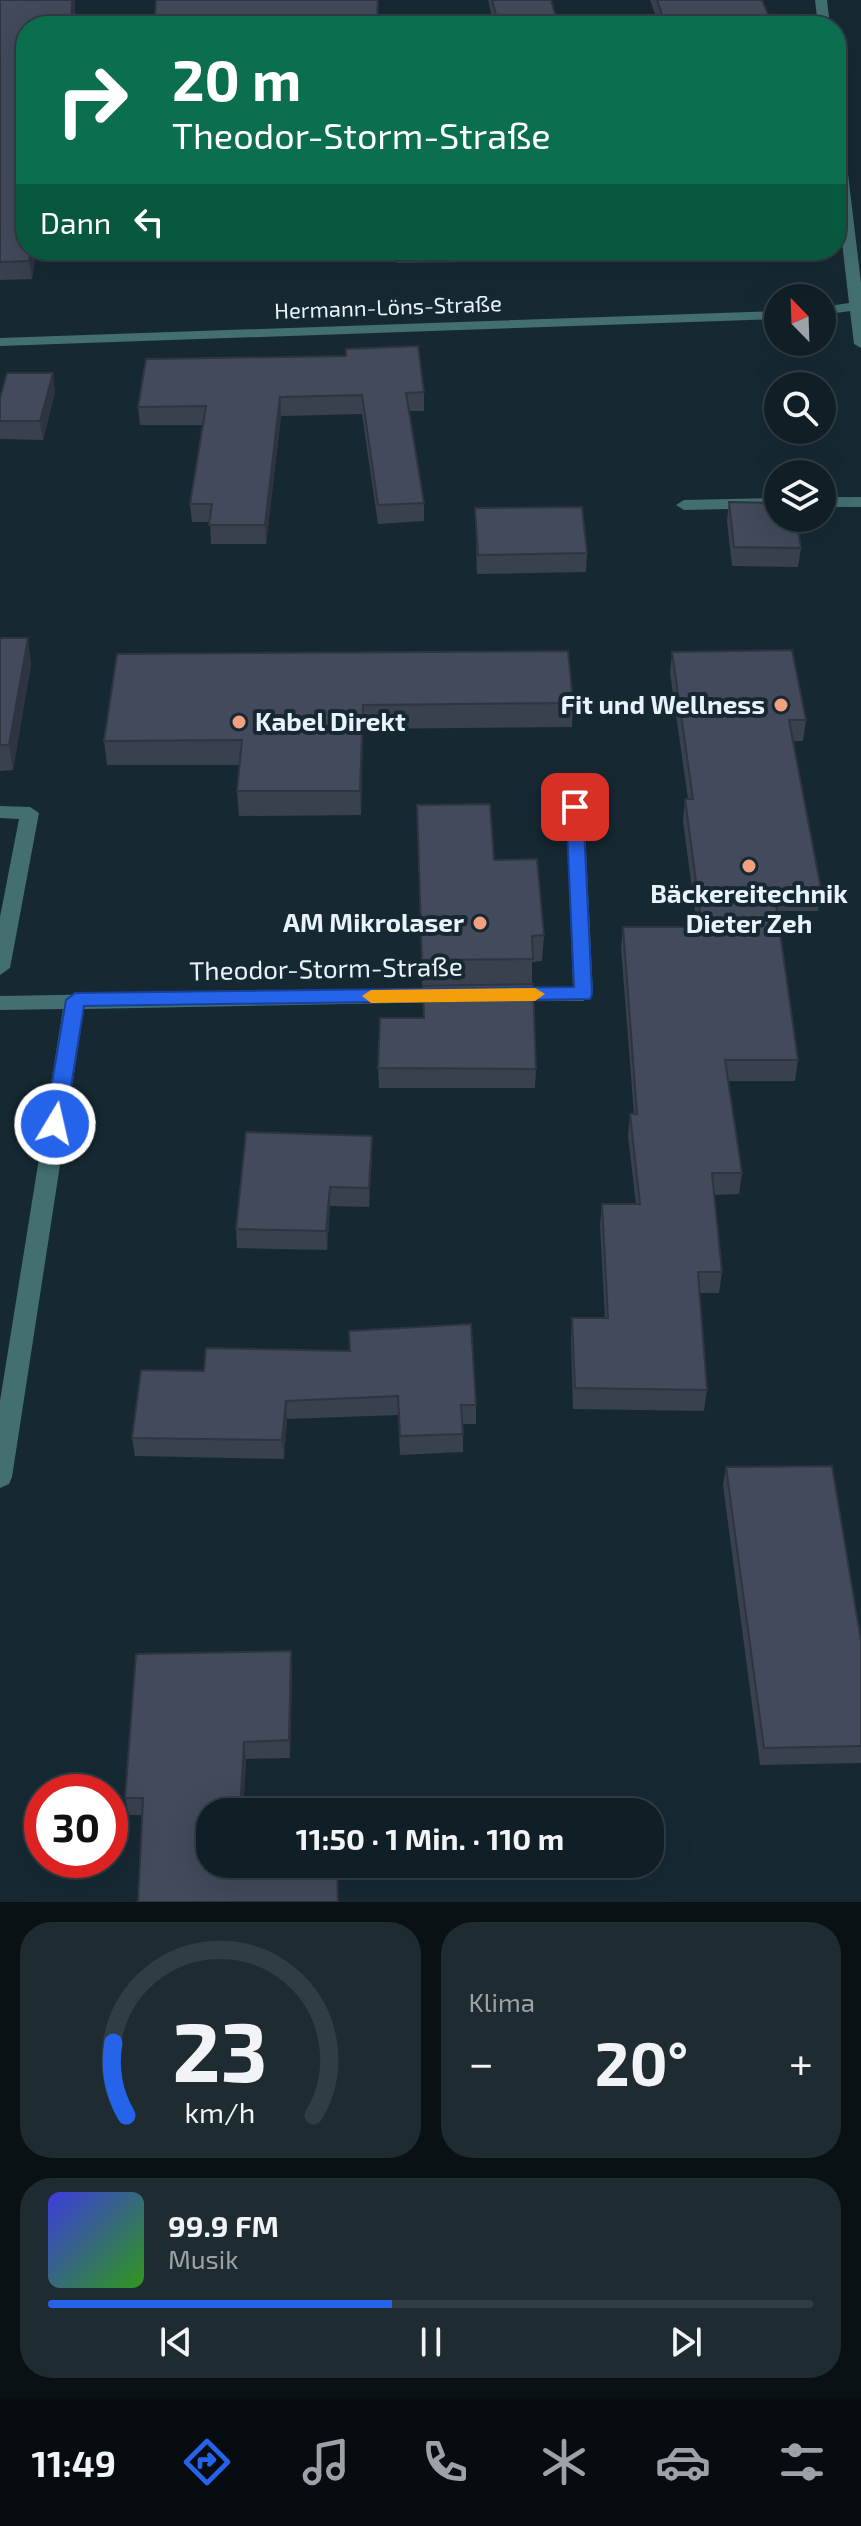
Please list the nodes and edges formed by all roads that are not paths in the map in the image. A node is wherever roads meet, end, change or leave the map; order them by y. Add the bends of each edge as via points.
1 (846, 211) edge
2 (858, 306) edge
3 (836, 309) edge
4 (764, 315) edge
5 (0, 342) edge
6 (861, 344) edge
7 (836, 502) edge
8 (861, 502) edge
9 (764, 503) edge
10 (684, 505) dead end
11 (575, 807) dead end
12 (0, 812) edge
13 (0, 968) edge
14 (75, 1000) junction
15 (0, 1003) edge
16 (0, 1477) edge

1 - 2 street
2 - 3 street
2 - 6 street
4 - 5 street, Hermann-Löns-Straße
7 - 8 street
9 - 10 street
11 - 14 street, Theodor-Storm-Straße via 583,994
12 - 13 street via 30,813
14 - 15 street, Theodor-Storm-Straße
14 - 16 street

